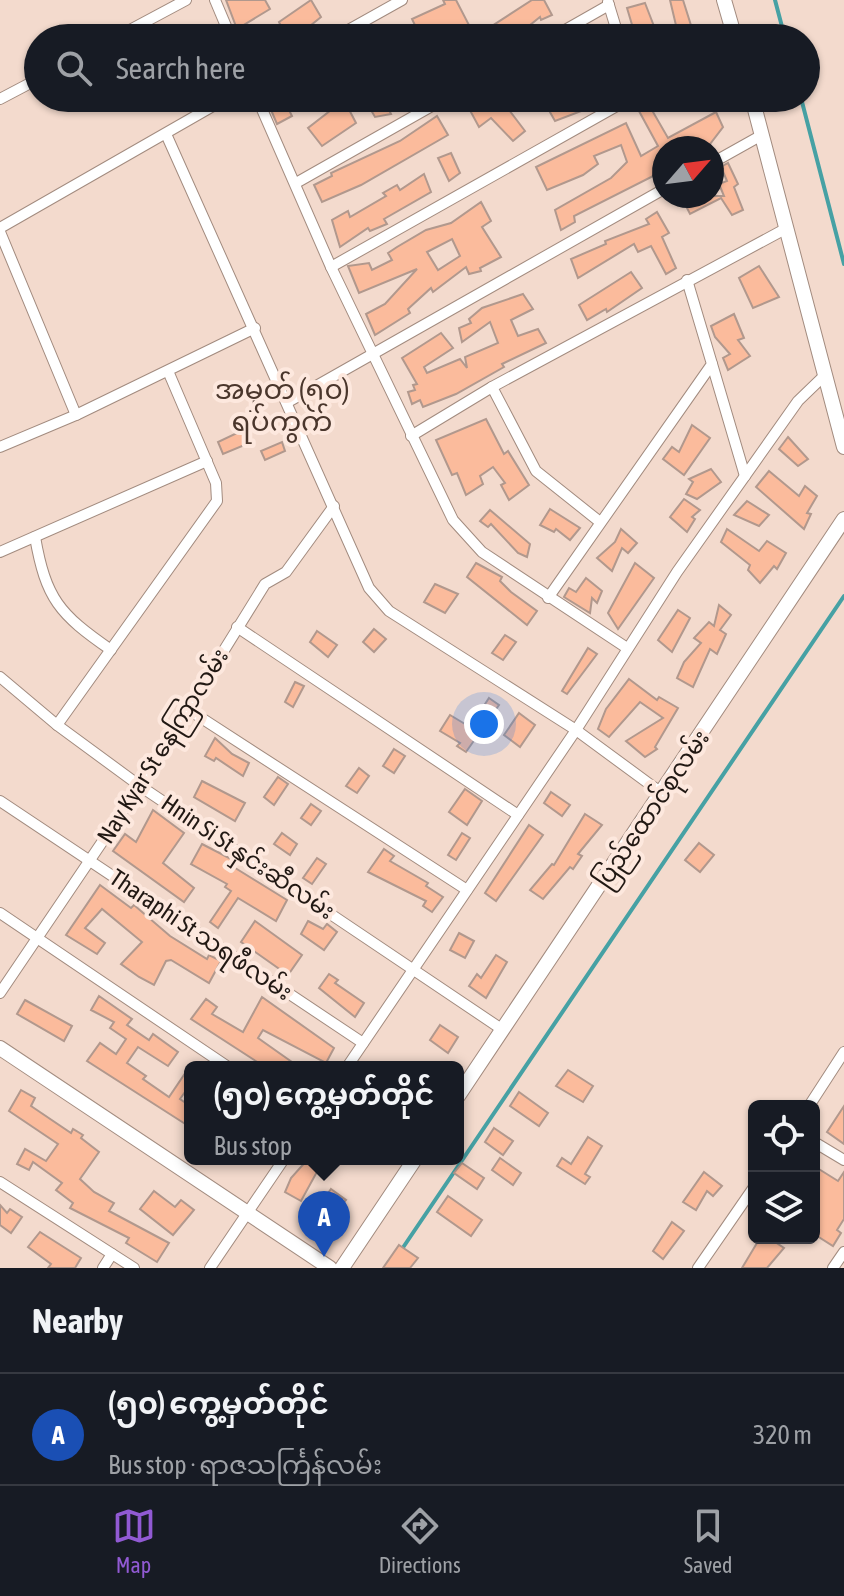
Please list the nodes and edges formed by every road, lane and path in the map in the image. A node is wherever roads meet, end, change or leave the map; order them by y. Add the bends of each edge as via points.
1 (186, 0) edge
2 (215, 0) edge
3 (402, 0) edge
4 (724, 0) edge
5 (608, 2) edge
6 (141, 24) edge
7 (225, 24) edge
8 (359, 24) edge
9 (573, 24) edge
10 (615, 24) edge
11 (731, 24) edge
12 (24, 86) edge
13 (0, 99) edge
14 (203, 112) edge
15 (263, 112) edge
16 (421, 112) edge
17 (606, 112) edge
18 (756, 112) edge
19 (166, 134) junction
20 (762, 135) junction
21 (724, 156) edge
22 (296, 183) junction
23 (652, 196) edge
24 (787, 228) junction
25 (0, 230) edge
26 (331, 267) junction
27 (687, 280) junction
28 (255, 328) junction
29 (371, 353) junction
30 (712, 364) junction
31 (168, 371) junction
32 (826, 374) junction
33 (492, 387) junction
34 (288, 402) junction
35 (76, 415) junction
36 (411, 436) junction
37 (0, 447) edge
38 (844, 447) edge
39 (207, 461) junction
40 (745, 476) junction
41 (334, 506) junction
42 (844, 519) edge
43 (600, 522) junction
44 (35, 537) junction
45 (0, 552) edge
46 (548, 598) junction
47 (237, 627) junction
48 (627, 648) junction
49 (111, 650) junction
50 (0, 677) edge
51 (189, 710) junction
52 (57, 725) junction
53 (576, 730) junction
54 (140, 786) junction
55 (663, 794) junction
56 (0, 801) edge
57 (518, 815) junction
58 (90, 861) junction
59 (467, 890) junction
60 (0, 913) edge
61 (39, 939) junction
62 (414, 968) junction
63 (0, 993) edge
64 (503, 1030) junction
65 (363, 1043) junction
66 (0, 1048) edge
67 (844, 1052) edge
68 (219, 1061) edge
69 (351, 1061) edge
70 (464, 1087) edge
71 (813, 1100) edge
72 (820, 1146) edge
73 (844, 1160) edge
74 (280, 1165) edge
75 (411, 1165) edge
76 (0, 1182) edge
77 (748, 1196) edge
78 (248, 1212) junction
79 (844, 1252) edge
80 (112, 1254) junction
81 (103, 1268) edge
82 (134, 1268) edge
83 (210, 1268) edge
84 (330, 1268) edge
85 (342, 1268) edge
86 (698, 1268) edge
87 (833, 1268) edge

1 - 6 street
2 - 7 street
3 - 8 street
4 - 11 main road
5 - 9 street
5 - 10 street
12 - 13 street
14 - 19 street
15 - 22 street
16 - 22 street
17 - 26 street
18 - 20 main road
19 - 25 street
19 - 28 street
20 - 21 street
20 - 24 main road
22 - 26 street
23 - 29 street
24 - 27 street
24 - 32 main road
25 - 35 street
26 - 29 street
27 - 30 street
27 - 33 street
28 - 31 street
28 - 34 street
29 - 34 street
29 - 36 street
30 - 40 street
30 - 43 street
31 - 35 street
31 - 39 street
32 - 38 main road
32 - 40 street via 798,401
33 - 36 street
33 - 43 street via 536,471
34 - 41 street
35 - 37 street
36 - 46 street via 453,520 482,552
39 - 44 street
39 - 49 street via 217,501
40 - 48 street
41 - 47 street, Nay Kyar St နေကြာလမ်း via 286,572 265,584
41 - 53 street via 369,588 389,611
42 - 55 main road, ပြည်ထောင်စုလမ်း
43 - 46 street
44 - 45 street
44 - 49 street via 42,575 58,608
46 - 48 street
47 - 51 street, Nay Kyar St နေကြာလမ်း
47 - 57 street
48 - 53 street
49 - 52 street
50 - 52 street, Hnin Si St နှင်းဆီလမ်း
51 - 54 street, Nay Kyar St နေကြာလမ်း
51 - 59 street
52 - 54 street, Hnin Si St နှင်းဆီလမ်း
53 - 55 street
53 - 57 street
54 - 58 street, Nay Kyar St နေကြာလမ်း
54 - 62 street, Hnin Si St နှင်းဆီလမ်း
55 - 64 main road, ပြည်ထောင်စုလမ်း
56 - 58 street, Tharaphi St သရဖီလမ်း
57 - 59 street
58 - 61 street, Nay Kyar St နေကြာလမ်း
58 - 65 street, Tharaphi St သရဖီလမ်း
59 - 62 street
60 - 61 street
61 - 63 street, Nay Kyar St နေကြာလမ်း
61 - 68 street
62 - 64 street, Hnin Si St နှင်းဆီလမ်း
62 - 65 street
64 - 70 main road, ပြည်ထောင်စုလမ်း
65 - 69 street
66 - 78 main road
67 - 71 street
72 - 73 street
74 - 78 street
75 - 85 main road
76 - 80 street
77 - 86 street
78 - 83 street
78 - 84 main road
79 - 87 street
80 - 81 street
80 - 82 street

